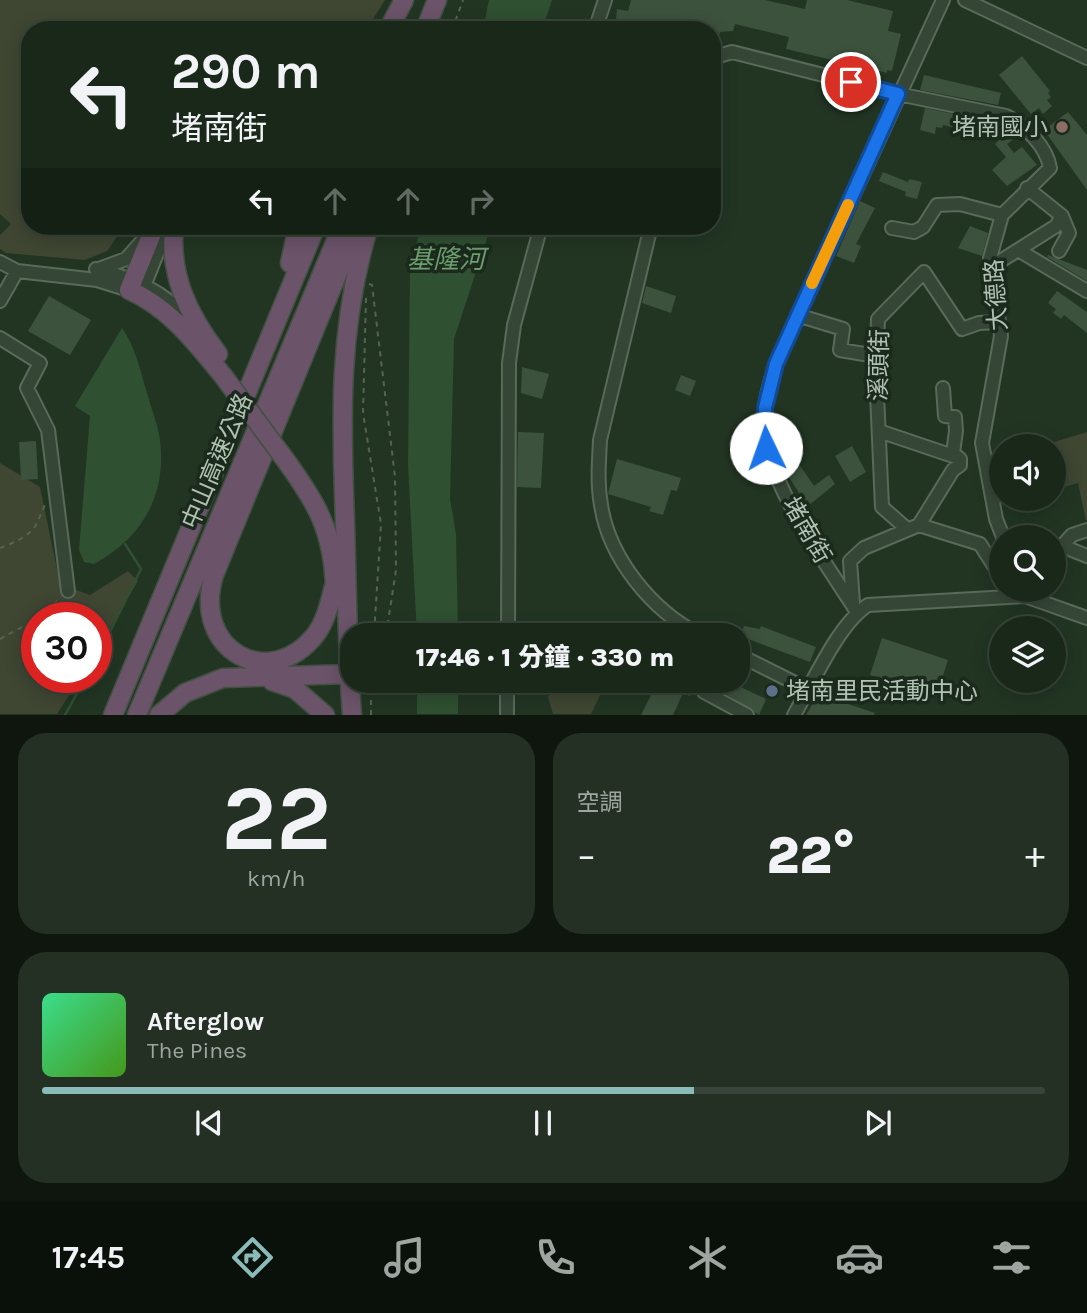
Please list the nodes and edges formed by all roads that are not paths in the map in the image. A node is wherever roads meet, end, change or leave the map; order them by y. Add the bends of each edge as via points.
1 (404, 0) edge
2 (410, 0) edge
3 (605, 0) edge
4 (943, 0) edge
5 (965, 0) edge
6 (449, 1) edge
7 (393, 21) edge
8 (401, 21) edge
9 (432, 21) edge
10 (441, 21) edge
11 (598, 21) edge
12 (721, 55) edge
13 (1087, 58) edge
14 (898, 94) junction
15 (1027, 188) junction
16 (1002, 215) junction
17 (1062, 216) junction
18 (892, 228) dead end
19 (147, 235) edge
20 (151, 235) edge
21 (163, 235) edge
22 (174, 235) edge
23 (298, 235) edge
24 (312, 235) edge
25 (338, 235) edge
26 (353, 235) edge
27 (367, 235) edge
28 (539, 235) edge
29 (650, 235) edge
30 (1018, 250) junction
31 (1059, 251) dead end
32 (0, 262) edge
33 (991, 267) junction
34 (96, 269) junction
35 (17, 271) junction
36 (72, 277) junction
37 (137, 287) junction
38 (1087, 291) edge
39 (0, 301) edge
40 (797, 315) junction
41 (999, 322) junction
42 (0, 338) edge
43 (213, 348) junction
44 (264, 354) junction
45 (876, 356) junction
46 (228, 374) junction
47 (943, 388) dead end
48 (879, 431) junction
49 (960, 459) junction
50 (998, 525) edge
51 (913, 527) junction
52 (1087, 530) edge
53 (1087, 556) edge
54 (989, 557) edge
55 (341, 583) junction
56 (68, 591) road end
57 (989, 596) edge
58 (1047, 602) edge
59 (855, 609) junction
60 (1087, 618) edge
61 (342, 623) edge
62 (508, 623) edge
63 (683, 623) edge
64 (750, 660) edge
65 (340, 674) edge
66 (251, 677) junction
67 (809, 690) junction
68 (342, 693) edge
69 (347, 693) edge
70 (507, 693) edge
71 (706, 693) edge
72 (113, 715) edge
73 (137, 715) edge
74 (159, 715) edge
75 (325, 715) edge
76 (341, 715) edge
77 (352, 715) edge
78 (507, 715) edge
79 (747, 715) edge
80 (794, 715) edge

1 - 7 highway
2 - 8 highway
3 - 11 street
4 - 14 street, 堵南街
5 - 13 street
6 - 9 highway
6 - 10 highway
12 - 14 street via 732,52
14 - 15 street, 大德路 via 1018,122 1048,156 1051,168
14 - 40 street, 堵南街
15 - 16 street, 大德路
15 - 17 street
16 - 18 street via 960,204 937,205 923,227 914,232
16 - 33 street, 大德路
17 - 30 street via 1056,226
17 - 31 street via 1069,233
19 - 34 street via 126,259
20 - 37 highway
21 - 37 street
22 - 43 highway via 179,289
23 - 44 highway via 268,321
24 - 44 highway, 中山高速公路
25 - 73 highway, 中山高速公路
26 - 55 highway via 214,575 209,617 222,642 233,651 246,658 273,661 286,657 316,633
27 - 55 highway via 353,287 341,387
28 - 62 street via 514,325 509,363
29 - 63 street via 600,440 598,475 601,507 620,557 662,608
30 - 33 street
30 - 38 street
32 - 35 street
33 - 41 street, 大德路
34 - 36 street
34 - 37 street
35 - 36 street
35 - 39 street
36 - 37 street
37 - 43 street via 186,316
37 - 46 highway
40 - 45 street via 843,329 840,350
40 - 59 street, 堵南街 via 769,385 766,448 778,480
41 - 45 street, 溪頭街 via 962,329 924,272 878,319
41 - 50 street, 大德路 via 982,443
42 - 56 street via 40,363 27,388 48,430
43 - 46 highway
44 - 72 highway, 中山高速公路
45 - 48 street, 溪頭街
46 - 55 highway via 287,455 316,486 333,518
47 - 49 street via 945,416 955,417 953,453
48 - 49 street
48 - 51 street, 溪頭街 via 882,507
49 - 51 street
51 - 54 street, 溪頭街 via 981,544
51 - 59 street via 864,548 850,561
52 - 53 street via 1072,535 1062,546
55 - 61 highway
57 - 59 street
58 - 60 street
59 - 67 street
64 - 67 street
65 - 66 highway
66 - 74 highway via 203,684
66 - 75 highway via 295,689
67 - 80 street
68 - 76 highway
69 - 77 highway
70 - 78 street
71 - 79 street

